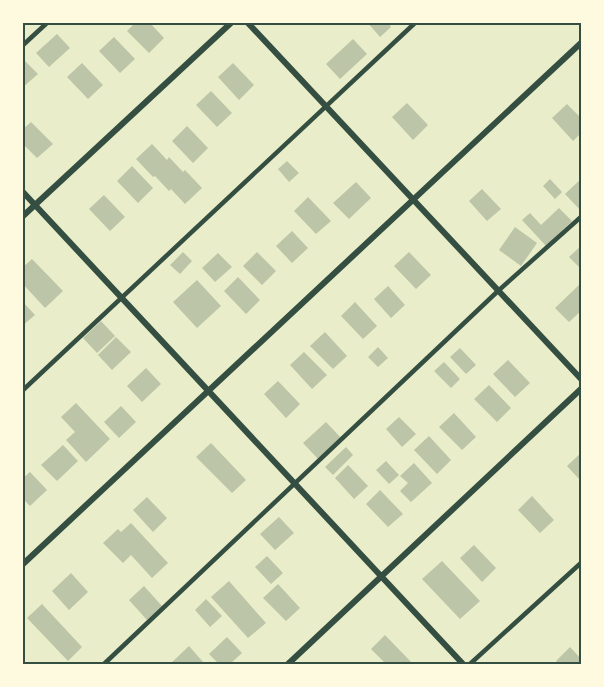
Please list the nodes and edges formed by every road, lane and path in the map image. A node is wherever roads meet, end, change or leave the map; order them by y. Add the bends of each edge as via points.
1 (48, 22) edge
2 (232, 22) edge
3 (247, 22) edge
4 (416, 22) edge
5 (582, 42) edge
6 (22, 46) edge
7 (326, 106) junction
8 (22, 191) edge
9 (412, 199) junction
10 (35, 205) junction
11 (582, 216) edge
12 (22, 217) edge
13 (498, 291) junction
14 (121, 298) junction
15 (582, 380) edge
16 (582, 388) edge
17 (22, 391) edge
18 (208, 391) junction
19 (295, 485) junction
20 (582, 562) edge
21 (22, 565) edge
22 (381, 577) junction
23 (104, 664) edge
24 (288, 664) edge
25 (463, 664) edge
26 (470, 664) edge

1 - 6 lane
2 - 10 street
3 - 7 street
4 - 7 lane
5 - 9 street
7 - 9 street
7 - 14 lane
8 - 10 street
9 - 13 street
9 - 18 street
10 - 12 street
10 - 14 street
11 - 13 lane
13 - 15 street
13 - 19 lane
14 - 17 lane
14 - 18 street
16 - 22 street
18 - 19 street
18 - 21 street
19 - 22 street
19 - 23 lane
20 - 26 lane
22 - 24 street
22 - 25 street

